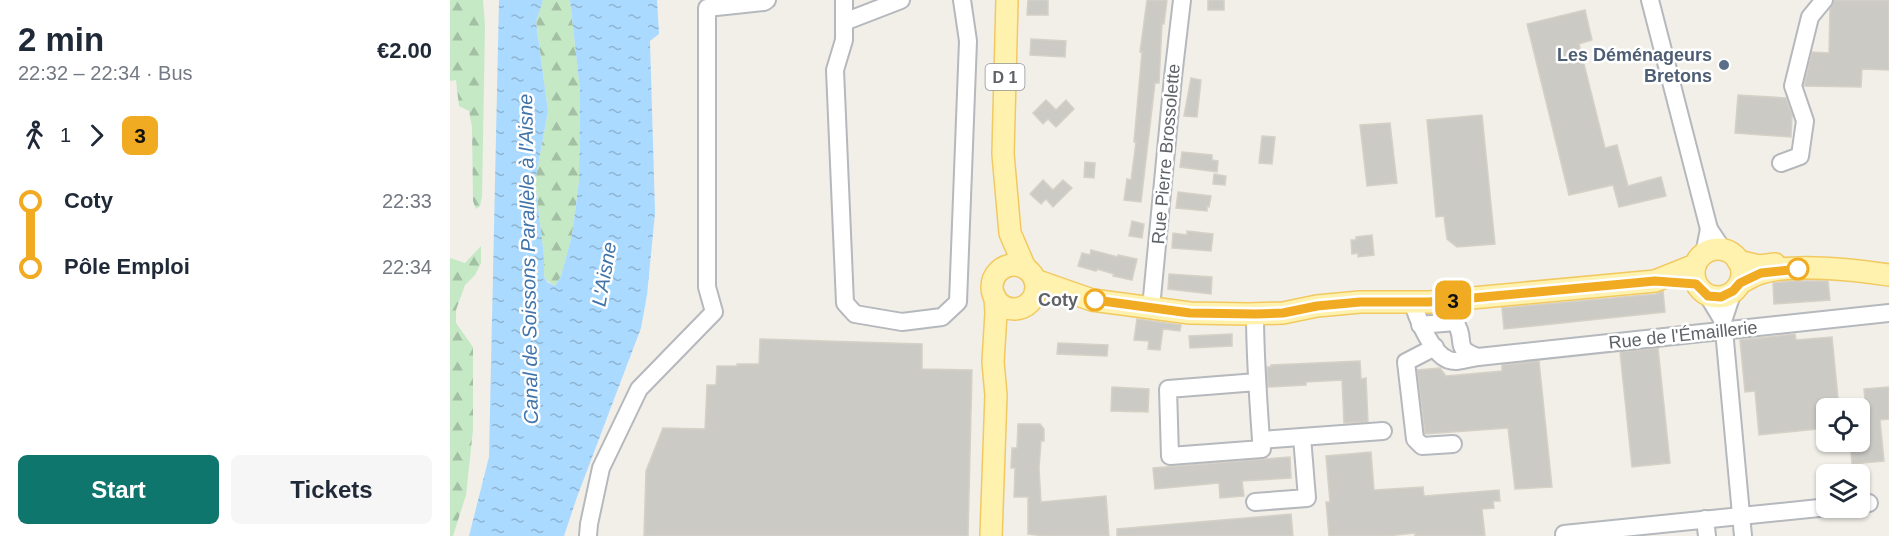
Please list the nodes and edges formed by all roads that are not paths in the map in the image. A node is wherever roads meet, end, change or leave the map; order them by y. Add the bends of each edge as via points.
1 (767, 0) edge
2 (844, 0) edge
3 (901, 0) edge
4 (962, 0) edge
5 (1007, 0) edge
6 (1182, 0) edge
7 (1650, 0) edge
8 (1824, 0) edge
9 (844, 22) junction
10 (1003, 154) junction
11 (1781, 163) dead end
12 (1889, 266) edge
13 (1711, 268) junction
14 (998, 273) junction
15 (1889, 275) edge
16 (1736, 287) junction
17 (1028, 288) junction
18 (995, 297) junction
19 (1151, 308) junction
20 (1421, 311) junction
21 (1889, 313) edge
22 (1255, 314) junction
23 (1723, 326) junction
24 (1435, 347) junction
25 (1478, 357) junction
26 (1257, 382) junction
27 (996, 396) junction
28 (1383, 431) dead end
29 (1302, 437) junction
30 (1261, 440) junction
31 (1453, 444) dead end
32 (1255, 502) dead end
33 (1816, 508) edge
34 (1741, 515) junction
35 (1705, 519) junction
36 (1564, 534) dead end
37 (588, 536) edge
38 (992, 536) edge
39 (1707, 536) edge
40 (1743, 536) edge

1 - 37 street via 707,8 706,287 714,312 639,389 601,468
2 - 9 street
3 - 9 street
4 - 9 street via 968,41 958,302 942,317 903,322 855,314 845,303 835,70 844,40
5 - 10 main road, D 1
6 - 19 street, Rue Pierre Brossolette
7 - 13 street via 1709,229
8 - 11 street via 1810,17 1793,86 1805,121 1800,156
10 - 14 main road via 995,208 1001,256
10 - 17 main road via 1010,232
12 - 13 main road via 1826,260
13 - 16 main road via 1742,272
13 - 16 main road via 1721,297
13 - 20 main road via 1655,281
13 - 23 street
14 - 17 main road via 1010,266
14 - 18 main road via 993,285
15 - 16 main road via 1827,269 1780,270 1761,273
16 - 23 street
17 - 18 main road via 1006,307
17 - 19 main road
17 - 27 main road via 1005,338
18 - 27 main road
19 - 22 main road
20 - 22 main road via 1360,302
20 - 24 street, Rue de l'Émaillerie
20 - 25 street via 1455,322 1463,349
21 - 23 street, Rue de l'Émaillerie
22 - 26 street
23 - 25 street, Rue de l'Émaillerie
23 - 34 street
24 - 25 street, Rue de l'Émaillerie via 1447,360
24 - 31 street via 1406,362 1415,438 1422,446
26 - 30 street
26 - 30 street via 1168,389 1170,456 1262,449
27 - 38 main road
28 - 29 street
29 - 30 street
29 - 32 street via 1307,498
33 - 34 street
34 - 35 street
34 - 40 street
35 - 36 street
35 - 39 street

